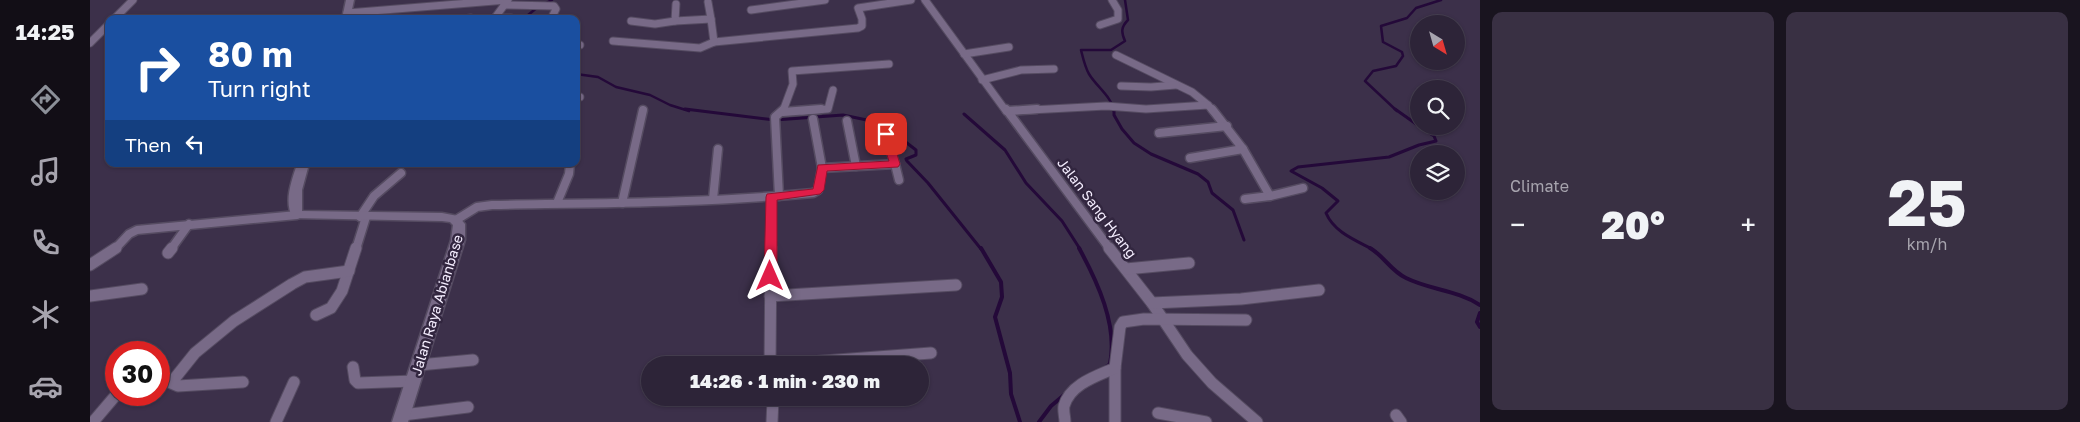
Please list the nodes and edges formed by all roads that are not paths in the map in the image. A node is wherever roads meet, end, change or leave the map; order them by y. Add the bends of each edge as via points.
1 (133, 0) edge
2 (350, 0) edge
3 (825, 0) edge
4 (911, 0) edge
5 (928, 0) edge
6 (1112, 0) edge
7 (506, 2) edge
8 (708, 2) dead end
9 (676, 4) dead end
10 (751, 10) dead end
11 (118, 15) edge
12 (347, 15) edge
13 (358, 15) edge
14 (496, 15) edge
15 (553, 15) edge
16 (711, 19) junction
17 (631, 21) dead end
18 (675, 21) junction
19 (1100, 25) dead end
20 (105, 28) edge
21 (613, 41) dead end
22 (714, 42) junction
23 (90, 43) edge
24 (1009, 47) dead end
25 (964, 54) junction
26 (1116, 55) dead end
27 (889, 64) dead end
28 (1054, 68) dead end
29 (982, 80) junction
30 (1177, 85) junction
31 (1121, 86) dead end
32 (834, 90) dead end
33 (1208, 105) junction
34 (643, 110) dead end
35 (1007, 111) junction
36 (783, 112) junction
37 (812, 118) dead end
38 (847, 121) dead end
39 (1227, 126) junction
40 (1159, 133) dead end
41 (886, 134) dead end
42 (718, 149) dead end
43 (1243, 149) junction
44 (1190, 158) dead end
45 (895, 164) junction
46 (856, 166) junction
47 (302, 167) edge
48 (570, 167) edge
49 (822, 168) junction
50 (401, 173) dead end
51 (899, 180) dead end
52 (1303, 188) dead end
53 (775, 196) junction
54 (1270, 196) junction
55 (713, 199) junction
56 (1245, 199) dead end
57 (622, 203) junction
58 (557, 204) junction
59 (297, 215) junction
60 (363, 217) junction
61 (456, 220) junction
62 (189, 224) junction
63 (168, 253) dead end
64 (1189, 263) dead end
65 (90, 265) edge
66 (1126, 269) junction
67 (349, 271) junction
68 (956, 285) dead end
69 (142, 289) dead end
70 (1319, 290) dead end
71 (90, 296) edge
72 (770, 296) junction
73 (1152, 303) junction
74 (316, 315) dead end
75 (1164, 320) junction
76 (1246, 320) dead end
77 (931, 353) dead end
78 (770, 356) edge
79 (891, 356) edge
80 (472, 360) dead end
81 (419, 366) junction
82 (353, 367) dead end
83 (1115, 368) junction
84 (414, 381) junction
85 (242, 382) dead end
86 (294, 382) dead end
87 (107, 406) edge
88 (468, 406) dead end
89 (773, 406) edge
90 (1158, 413) dead end
91 (401, 419) edge
92 (93, 422) edge
93 (276, 422) edge
94 (772, 422) edge
95 (1065, 422) edge
96 (1115, 422) edge
97 (1206, 422) edge
98 (1257, 422) edge

1 - 11 street
2 - 12 main road
3 - 10 street
4 - 22 street via 858,8 862,22 858,28
5 - 25 street, Jalan Sang Hyang
6 - 19 street via 1118,10 1118,19
7 - 13 street
7 - 14 street
7 - 15 street via 556,7
8 - 16 street
9 - 18 street
16 - 18 street
16 - 22 street
17 - 18 street via 655,24
20 - 23 street
21 - 22 street via 700,48
24 - 25 street
25 - 29 street, Jalan Sang Hyang
26 - 30 street
27 - 36 street via 792,71 793,84
28 - 29 street via 1022,70
29 - 35 street, Jalan Sang Hyang
30 - 31 street
30 - 33 street
32 - 36 street via 829,108 825,110
33 - 35 street
33 - 39 street
34 - 57 street
35 - 66 street, Jalan Sang Hyang
36 - 53 street via 775,117
37 - 49 street
38 - 46 street
39 - 40 street
39 - 43 street
41 - 45 street
42 - 55 street
43 - 44 street
43 - 54 street
45 - 46 street
45 - 51 street
46 - 49 street
47 - 59 main road via 296,194
48 - 58 street
49 - 53 street via 816,192
50 - 60 street via 374,196
52 - 54 street
53 - 55 street
53 - 72 street
54 - 56 street
55 - 57 street
57 - 58 street
58 - 61 street via 481,206
59 - 60 main road, Jalan Raya Abianbase
59 - 62 street
60 - 61 main road, Jalan Raya Abianbase via 442,217
60 - 67 street
61 - 81 main road, Jalan Raya Abianbase via 461,227 460,234
62 - 63 street
62 - 65 street via 132,232 112,252
64 - 66 street
66 - 73 street, Jalan Sang Hyang
67 - 74 street via 337,301
67 - 85 street via 305,278 292,284 234,321 195,353 171,383 178,386
68 - 72 street
69 - 71 street
70 - 73 street via 1240,299
72 - 78 street
73 - 75 street, Jalan Sang Hyang
75 - 76 street
75 - 83 street via 1123,322
75 - 98 street, Jalan Sang Hyang via 1179,345 1202,372
77 - 79 street
80 - 81 street
81 - 84 main road, Jalan Raya Abianbase
82 - 84 street via 358,382
83 - 95 street via 1078,387 1064,406
83 - 96 street
84 - 91 main road, Jalan Raya Abianbase
86 - 93 street
87 - 92 street
88 - 91 street
89 - 94 street
90 - 97 street

